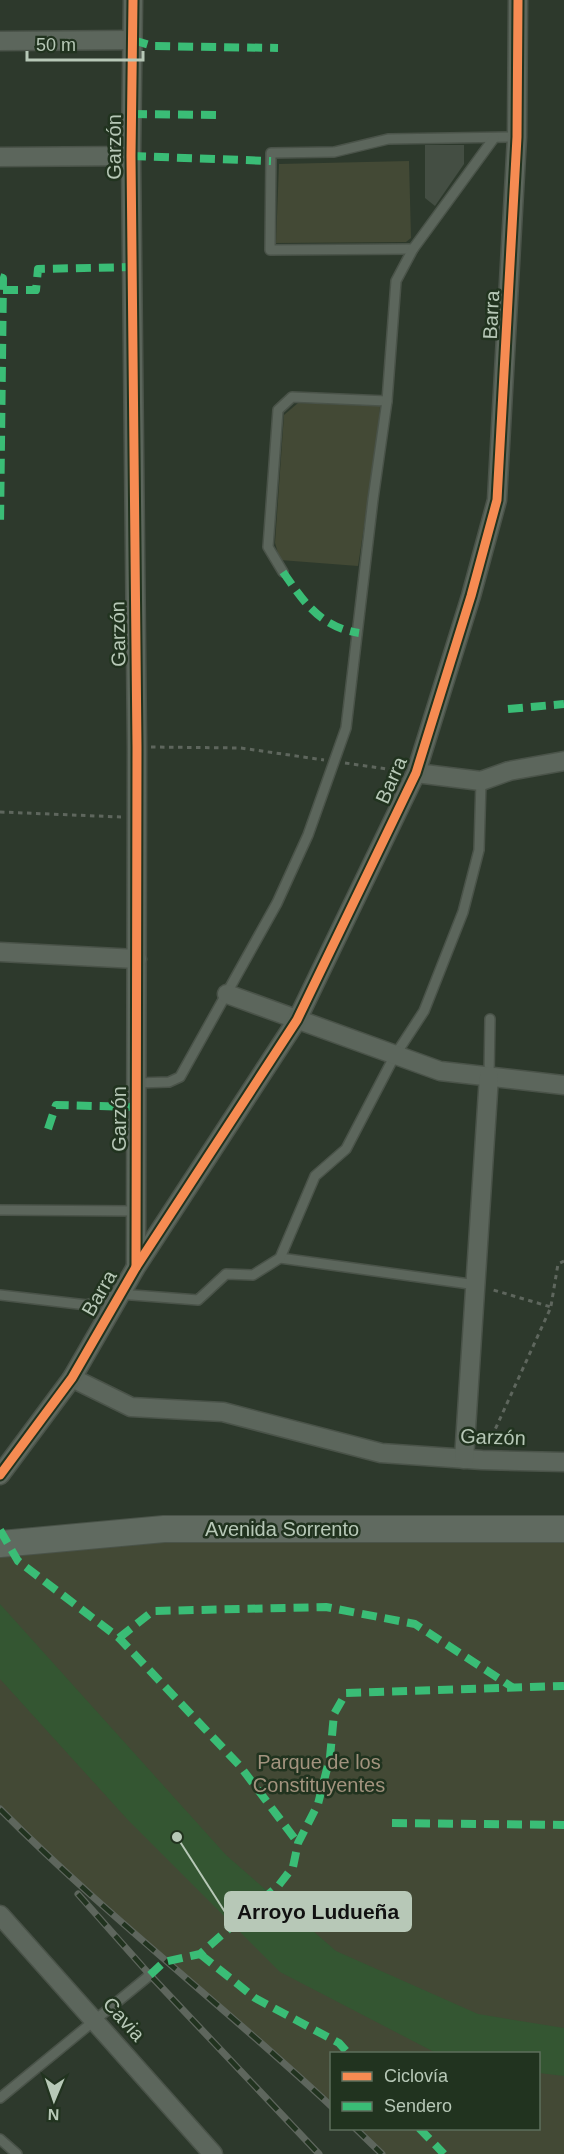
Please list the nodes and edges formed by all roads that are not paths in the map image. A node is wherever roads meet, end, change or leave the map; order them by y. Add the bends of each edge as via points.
1 (133, 0) edge
2 (518, 0) edge
3 (133, 40) junction
4 (0, 41) edge
5 (517, 137) junction
6 (494, 138) junction
7 (131, 156) junction
8 (0, 157) edge
9 (413, 249) junction
10 (387, 401) junction
11 (282, 572) dead end
12 (564, 761) edge
13 (416, 773) junction
14 (480, 781) junction
15 (0, 952) edge
16 (137, 959) junction
17 (227, 994) junction
18 (490, 1019) dead end
19 (297, 1020) junction
20 (394, 1057) junction
21 (489, 1076) junction
22 (137, 1083) junction
23 (564, 1085) edge
24 (0, 1210) edge
25 (138, 1211) junction
26 (280, 1258) junction
27 (136, 1267) junction
28 (477, 1285) junction
29 (119, 1294) junction
30 (0, 1295) edge
31 (72, 1378) junction
32 (473, 1459) junction
33 (564, 1462) edge
34 (0, 1475) edge
35 (564, 1529) edge
36 (0, 1544) edge
37 (0, 1915) edge
38 (150, 1975) dead end
39 (94, 2019) junction
40 (0, 2098) edge
41 (0, 2139) edge
42 (17, 2154) edge
43 (213, 2154) edge

1 - 3 street, Garzón
2 - 5 street, Barra
3 - 4 street
3 - 7 street, Garzón
5 - 6 lane
5 - 13 street, Barra via 498,500
6 - 9 lane
6 - 9 lane via 388,139 334,152 271,153 270,250
7 - 8 street
7 - 16 street, Garzón
9 - 10 lane via 396,281
10 - 11 lane via 292,397 278,410 268,547
10 - 17 lane via 346,728 308,835 278,903
12 - 14 street via 509,771
13 - 14 street
13 - 19 street, Barra
14 - 20 lane via 479,850 463,912 424,1011
15 - 16 street
16 - 22 street, Garzón
17 - 19 street
17 - 22 lane via 180,1077 169,1082
18 - 21 lane
19 - 20 street
19 - 27 street, Barra
20 - 21 street via 440,1071
20 - 26 lane via 346,1149 315,1176
21 - 23 street
21 - 28 street
22 - 25 street, Garzón
24 - 25 lane
25 - 27 street, Garzón
26 - 28 lane
26 - 29 lane via 253,1275 226,1274 198,1300
27 - 29 street, Barra
28 - 32 street
29 - 30 lane via 87,1305
29 - 31 street, Barra
31 - 32 street, Garzón via 131,1407 223,1412 381,1453
31 - 34 street, Barra
32 - 33 street, Garzón
35 - 36 main road, Avenida Sorrento via 164,1529
37 - 39 street, Cavia
38 - 39 lane
39 - 40 lane
39 - 43 street, Cavia
41 - 42 lane

